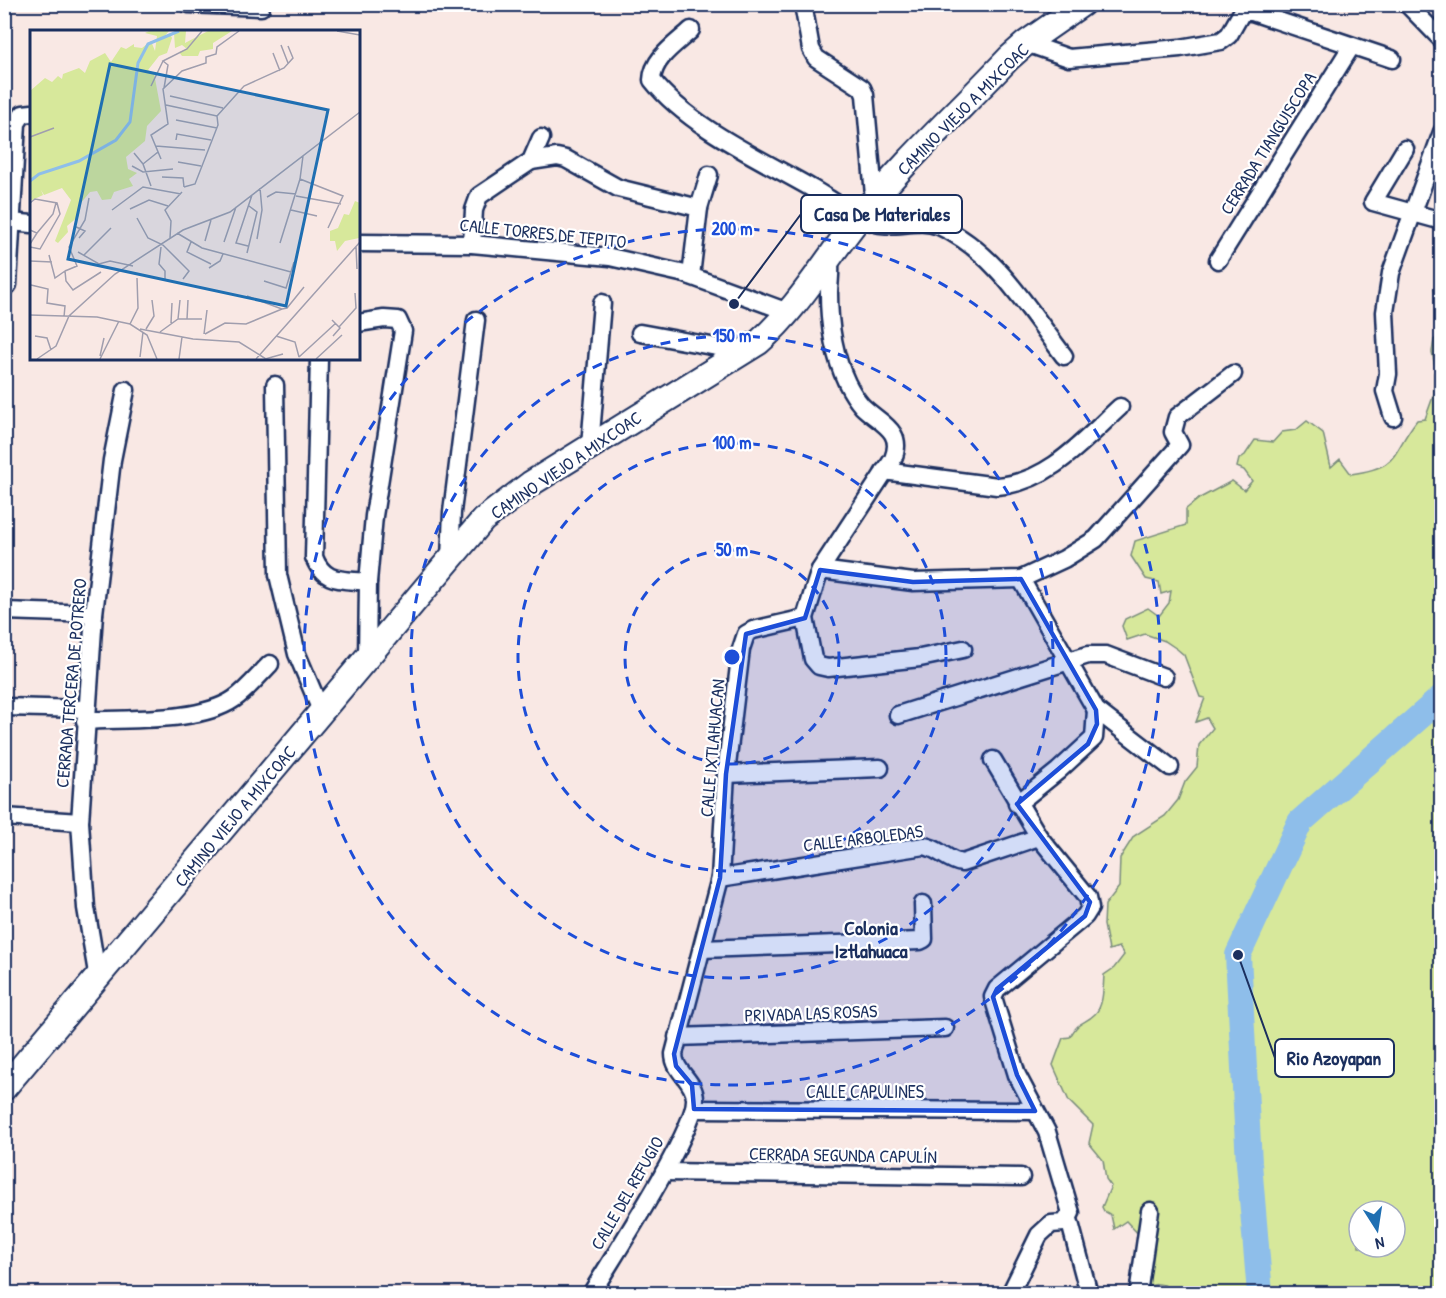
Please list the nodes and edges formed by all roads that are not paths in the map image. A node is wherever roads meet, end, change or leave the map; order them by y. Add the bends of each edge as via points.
1 (188, 4) edge
2 (803, 4) edge
3 (1082, 4) edge
4 (1407, 4) edge
5 (261, 7) dead end
6 (1262, 10) edge
7 (691, 30) dead end
8 (1442, 40) edge
9 (1026, 43) junction
10 (1351, 47) junction
11 (1392, 59) dead end
12 (30, 112) edge
13 (1442, 132) edge
14 (541, 138) dead end
15 (1405, 149) dead end
16 (531, 161) junction
17 (709, 175) dead end
18 (699, 208) junction
19 (866, 210) junction
20 (1411, 212) junction
21 (1442, 221) edge
22 (11, 222) junction
23 (30, 224) edge
24 (360, 243) edge
25 (472, 244) junction
26 (830, 257) junction
27 (1218, 260) dead end
28 (691, 276) junction
29 (8, 285) dead end
30 (602, 303) dead end
31 (788, 312) junction
32 (476, 320) dead end
33 (360, 323) edge
34 (640, 333) dead end
35 (744, 352) junction
36 (1064, 356) dead end
37 (319, 360) edge
38 (1233, 374) dead end
39 (275, 385) dead end
40 (126, 390) dead end
41 (1120, 407) dead end
42 (1394, 417) dead end
43 (590, 446) junction
44 (884, 471) junction
45 (450, 559) junction
46 (820, 570) junction
47 (1021, 579) junction
48 (368, 582) junction
49 (4, 611) edge
50 (94, 614) junction
51 (806, 618) junction
52 (963, 649) dead end
53 (367, 660) junction
54 (1070, 661) junction
55 (270, 664) dead end
56 (1164, 676) dead end
57 (4, 708) edge
58 (1096, 710) junction
59 (322, 713) junction
60 (898, 714) dead end
61 (86, 715) junction
62 (993, 759) dead end
63 (1170, 767) dead end
64 (880, 768) dead end
65 (726, 774) junction
66 (1017, 804) junction
67 (4, 817) edge
68 (80, 822) junction
69 (1040, 837) junction
70 (720, 878) junction
71 (923, 904) dead end
72 (702, 949) junction
73 (98, 979) junction
74 (945, 1028) dead end
75 (677, 1037) junction
76 (4, 1088) edge
77 (694, 1109) junction
78 (1035, 1111) junction
79 (664, 1172) junction
80 (1022, 1177) dead end
81 (1150, 1211) dead end
82 (1069, 1219) junction
83 (591, 1293) edge
84 (1010, 1293) edge
85 (1089, 1293) edge
86 (1138, 1293) edge

1 - 5 street
2 - 19 street via 816,58 862,88 865,96 874,195
3 - 9 main road, CAMINO VIEJO A MIXCOAC
4 - 8 street
6 - 9 street via 1242,12 1221,41 1138,53 1069,58
6 - 10 street
7 - 19 street via 652,71 651,80 661,92 715,132
9 - 19 main road, CAMINO VIEJO A MIXCOAC
10 - 11 street
10 - 27 street, CERRADA TIANGUISCOPA
12 - 22 street via 23,114 17,123
13 - 20 street
14 - 16 street
15 - 20 street via 1373,202
16 - 18 street via 567,159 618,188
16 - 25 street via 479,196
17 - 18 street
18 - 28 street
19 - 26 main road, CAMINO VIEJO A MIXCOAC
19 - 36 street via 891,226 918,222 938,226 968,244 1000,272
20 - 21 street
20 - 42 street via 1391,273 1385,312 1385,391
22 - 23 street
22 - 29 street
24 - 25 street, CALLE TORRES DE TEPITO
25 - 28 street, CALLE TORRES DE TEPITO via 610,256
26 - 31 main road, CAMINO VIEJO A MIXCOAC
26 - 44 street via 829,316 835,352 854,396 893,431 896,440 896,452
28 - 31 street, CALLE TORRES DE TEPITO
30 - 43 street
31 - 35 main road, CAMINO VIEJO A MIXCOAC
32 - 45 street via 452,512
33 - 48 street via 398,320 403,331 374,516
34 - 35 street
35 - 43 main road, CAMINO VIEJO A MIXCOAC
37 - 48 street via 314,557 327,578
38 - 47 street via 1177,417 1173,432 1180,445 1096,539
39 - 59 street via 278,575 297,654
40 - 50 street, CERRADA TERCERA DE POTRERO via 112,460
41 - 44 street via 1046,471 1012,485
43 - 45 main road, CAMINO VIEJO A MIXCOAC via 483,520
44 - 46 street
45 - 53 main road, CAMINO VIEJO A MIXCOAC
46 - 47 street via 913,582
46 - 51 street
47 - 54 street
48 - 53 street
49 - 50 street
50 - 61 street, CERRADA TERCERA DE POTRERO
51 - 52 street via 813,659 828,668
51 - 65 street, CALLE IXTLAHUACAN via 746,634
53 - 59 main road, CAMINO VIEJO A MIXCOAC
54 - 56 street via 1106,655
54 - 58 street
54 - 60 street
55 - 61 street via 235,699 217,708 180,715
57 - 61 street
58 - 63 street
58 - 66 street via 1094,738
59 - 73 main road, CAMINO VIEJO A MIXCOAC
61 - 68 street, CERRADA TERCERA DE POTRERO
62 - 66 street
64 - 65 street
65 - 70 street, CALLE IXTLAHUACAN
66 - 69 street
67 - 68 street
68 - 73 street, CERRADA TERCERA DE POTRERO via 86,908
69 - 70 street, CALLE ARBOLEDAS via 962,863 924,846
69 - 78 street via 1088,897 1090,908 997,989 993,997 1017,1076
70 - 72 street, CALLE IXTLAHUACAN
71 - 72 street via 926,933 920,941
72 - 75 street, CALLE IXTLAHUACAN
73 - 76 main road, CAMINO VIEJO A MIXCOAC
74 - 75 street, PRIVADA LAS ROSAS
75 - 77 street, CALLE IXTLAHUACAN via 674,1060 692,1085
77 - 78 street, CALLE CAPULINES
77 - 79 street, CALLE DEL REFUGIO
78 - 82 street via 1047,1132 1071,1213
79 - 80 street, CERRADA SEGUNDA CAPULÍN
79 - 83 street, CALLE DEL REFUGIO
81 - 86 street
82 - 84 street via 1051,1224 1039,1235
82 - 85 street

